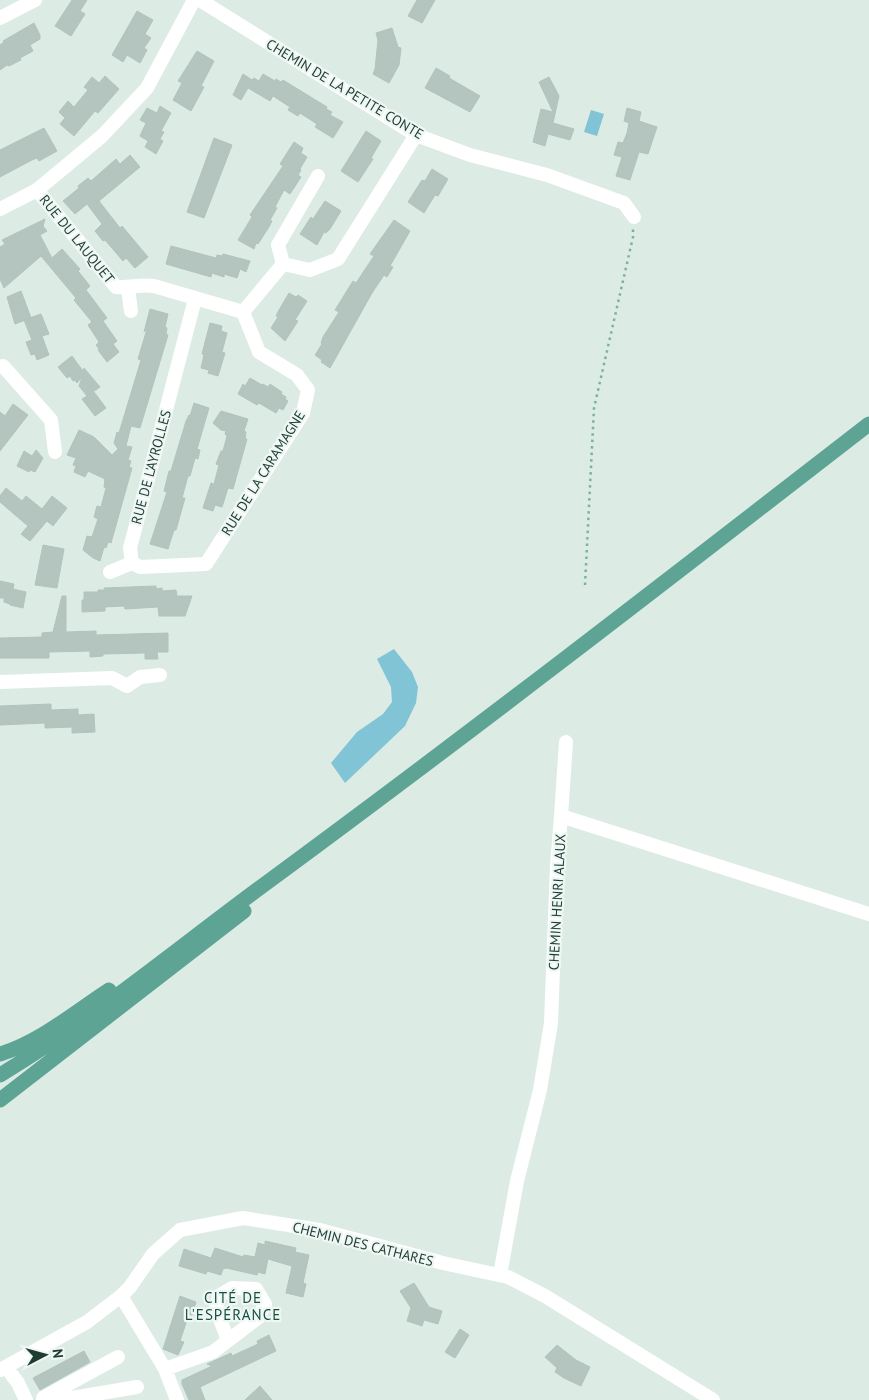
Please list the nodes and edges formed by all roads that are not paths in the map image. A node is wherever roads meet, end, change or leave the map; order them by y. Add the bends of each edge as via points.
1 (35, 0) edge
2 (194, 0) edge
3 (200, 0) edge
4 (0, 18) edge
5 (416, 135) junction
6 (318, 176) dead end
7 (38, 190) junction
8 (0, 209) edge
9 (634, 217) road end
10 (284, 264) junction
11 (128, 288) junction
12 (196, 299) junction
13 (131, 311) dead end
14 (243, 312) junction
15 (1, 365) edge
16 (869, 424) edge
17 (55, 452) dead end
18 (132, 563) junction
19 (110, 572) dead end
20 (160, 675) dead end
21 (0, 682) edge
22 (566, 742) dead end
23 (395, 789) junction
24 (562, 816) junction
25 (229, 910) junction
26 (869, 914) edge
27 (104, 1019) junction
28 (0, 1054) edge
29 (0, 1075) edge
30 (0, 1088) edge
31 (0, 1100) edge
32 (500, 1275) junction
33 (121, 1296) junction
34 (228, 1340) dead end
35 (118, 1357) dead end
36 (3, 1369) edge
37 (166, 1369) junction
38 (137, 1387) dead end
39 (43, 1399) edge
40 (26, 1400) edge
41 (177, 1400) edge
42 (714, 1400) edge

1 - 4 street
2 - 7 street via 147,88 102,136
3 - 5 street, CHEMIN DE LA PETITE CONTE
5 - 9 street, CHEMIN DE LA PETITE CONTE via 470,155 547,175 624,203
5 - 10 street via 338,259 310,270
6 - 10 street via 278,245
7 - 8 street
7 - 11 street, RUE DU LAUQUET via 116,287
10 - 14 street
11 - 12 street, RUE DU LAUQUET via 154,286
11 - 13 street
12 - 14 street
12 - 18 street, RUE DE L'AYROLLES via 130,548
14 - 18 street, RUE DE LA CARAMAGNE via 258,352 297,375 308,390 303,413 206,564 140,567
15 - 17 street via 51,420
16 - 23 main road
18 - 19 street
20 - 21 street via 140,677 127,686 112,678
22 - 24 street
23 - 25 main road
23 - 27 main road via 225,927
24 - 26 street, CHEMIN HENRI ALAUX
24 - 32 street, CHEMIN HENRI ALAUX via 551,1023 540,1090 517,1182
25 - 28 main road via 43,1033
25 - 29 main road via 96,1011
27 - 30 main road
27 - 31 main road
32 - 33 street, CHEMIN DES CATHARES via 320,1230 243,1218 180,1230 153,1254
32 - 42 street, CHEMIN DES CATHARES via 544,1296
33 - 36 street, CHEMIN DES CATHARES via 87,1322
33 - 37 street
34 - 37 street via 213,1352
35 - 39 street
36 - 40 street via 18,1383
37 - 41 street
38 - 39 street via 60,1400

